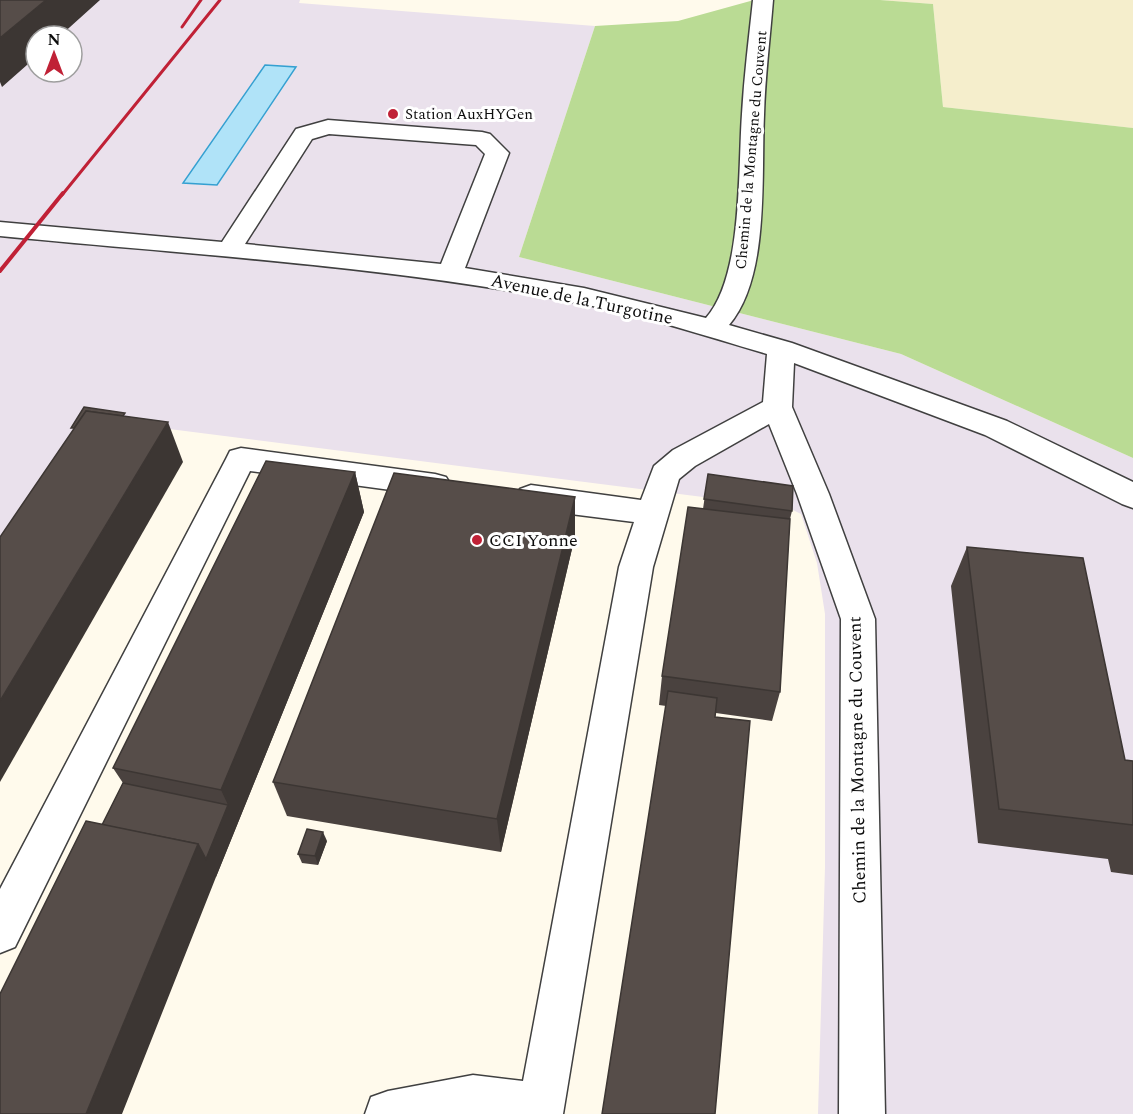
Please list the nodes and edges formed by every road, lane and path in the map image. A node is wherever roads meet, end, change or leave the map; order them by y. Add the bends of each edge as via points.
1 (764, 0) edge
2 (0, 229) edge
3 (229, 250) junction
4 (450, 273) junction
5 (712, 328) junction
6 (782, 349) junction
7 (777, 407) junction
8 (465, 488) edge
9 (500, 493) edge
10 (1133, 496) edge
11 (653, 513) junction
12 (0, 932) edge
13 (540, 1111) edge
14 (388, 1114) edge
15 (862, 1114) edge

1 - 5 street, Chemin de la Montagne du Couvent via 743,268 724,314
2 - 3 street, Avenue de la Turgotine
3 - 4 street, Avenue de la Turgotine
3 - 4 street via 304,134 328,127 482,139 497,153
4 - 5 street, Avenue de la Turgotine via 584,296
5 - 6 street, Avenue de la Turgotine
6 - 7 street, Chemin de la Montagne du Couvent
6 - 10 street, Avenue de la Turgotine via 996,428
7 - 11 street via 684,458 665,474
7 - 15 street, Chemin de la Montagne du Couvent via 858,619
8 - 12 street via 241,459
9 - 11 street
11 - 13 street via 636,567
13 - 14 street via 473,1098

